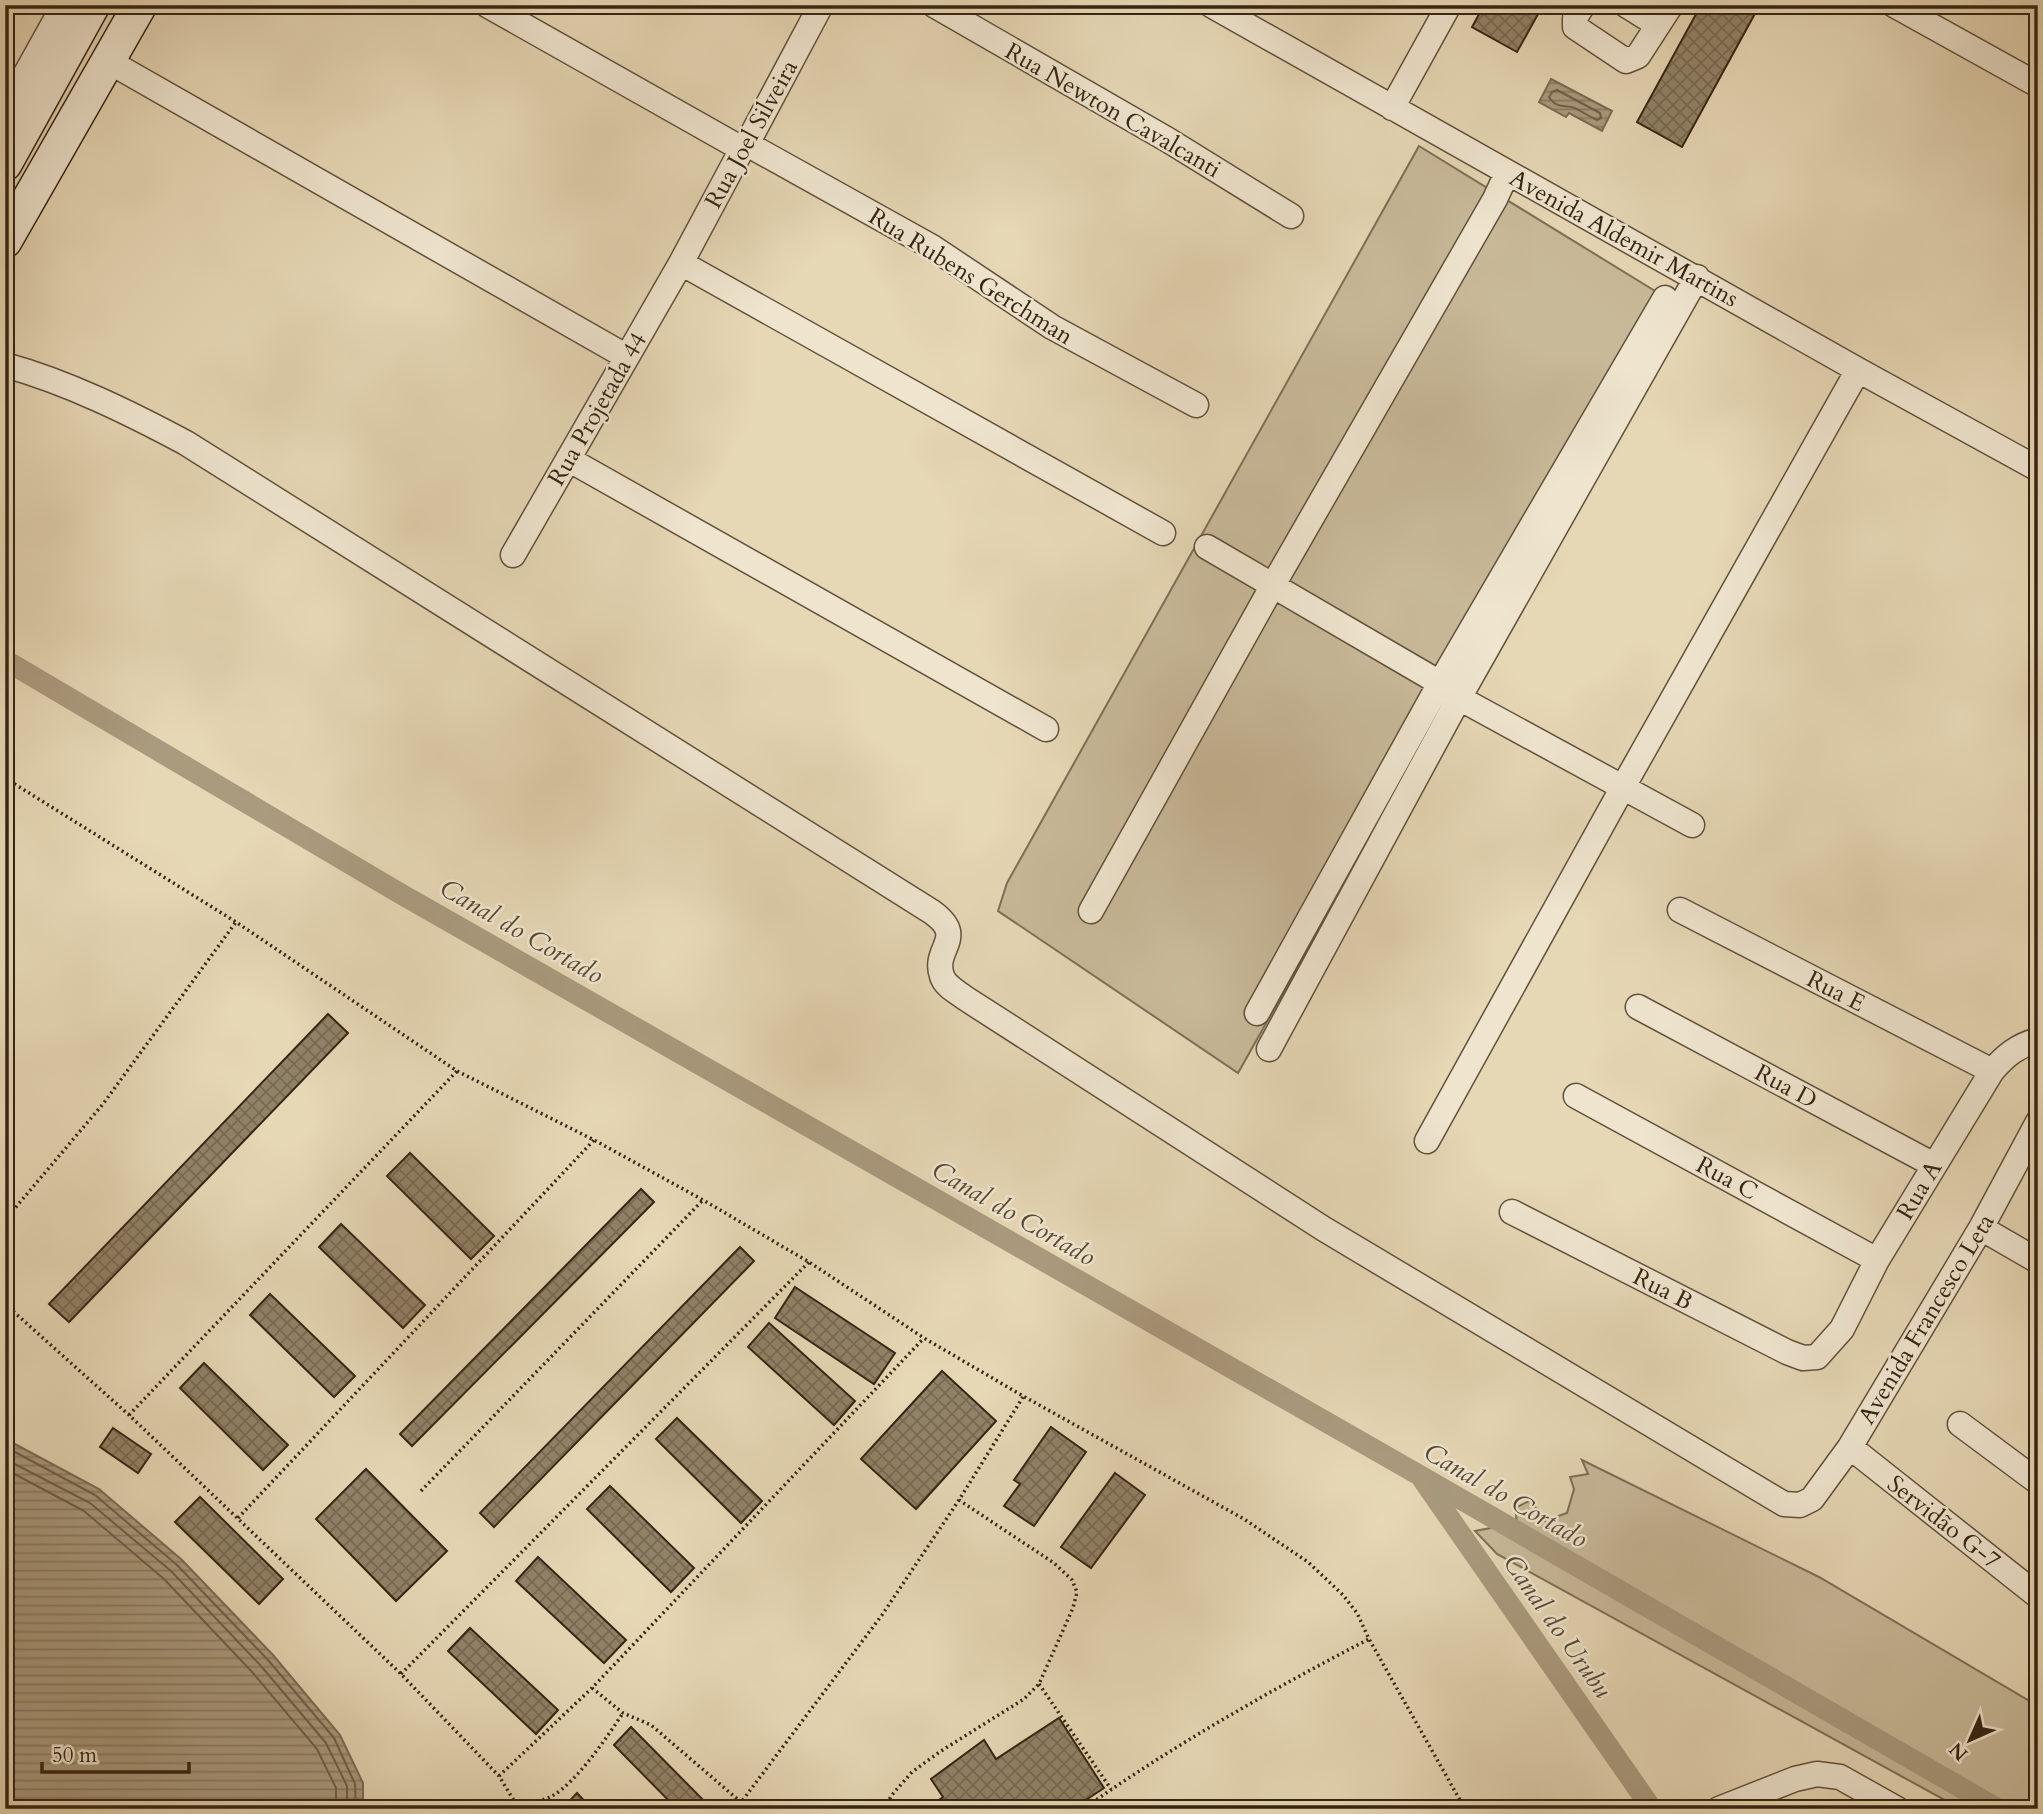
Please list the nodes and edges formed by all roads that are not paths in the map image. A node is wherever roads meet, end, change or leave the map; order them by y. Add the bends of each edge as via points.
1 (64, 5) edge
2 (93, 5) edge
3 (140, 5) edge
4 (487, 5) edge
5 (821, 5) edge
6 (934, 5) edge
7 (1211, 5) edge
8 (1449, 5) edge
9 (1583, 5) edge
10 (1626, 5) edge
11 (1894, 5) edge
12 (1664, 15) edge
13 (108, 61) junction
14 (2038, 85) edge
15 (1392, 108) junction
16 (5, 111) edge
17 (745, 147) junction
18 (5, 164) edge
19 (1507, 173) junction
20 (1291, 216) dead end
21 (5, 242) edge
22 (681, 264) junction
23 (1697, 277) junction
24 (1665, 298) dead end
25 (627, 357) junction
26 (5, 365) edge
27 (1858, 370) junction
28 (1196, 405) dead end
29 (568, 459) junction
30 (2038, 469) edge
31 (1163, 533) dead end
32 (1207, 547) dead end
33 (513, 555) dead end
34 (1273, 584) junction
35 (1449, 690) junction
36 (1046, 729) dead end
37 (1623, 787) junction
38 (1692, 825) dead end
39 (1680, 910) dead end
40 (1091, 911) dead end
41 (1638, 1007) dead end
42 (1257, 1013) dead end
43 (2038, 1040) edge
44 (1269, 1049) dead end
45 (1992, 1071) junction
46 (1576, 1096) dead end
47 (2038, 1122) edge
48 (1427, 1141) dead end
49 (1934, 1165) junction
50 (1512, 1212) dead end
51 (1981, 1228) junction
52 (1877, 1260) junction
53 (2038, 1261) edge
54 (1817, 1357) joint
55 (1960, 1424) dead end
56 (1850, 1447) junction
57 (2038, 1482) edge
58 (2038, 1596) edge
59 (1722, 1807) edge
60 (1898, 1809) edge

1 - 16 street
2 - 18 street
3 - 13 street
4 - 17 street, Rua Rubens Gerchman
5 - 17 street, Rua Joel Silveira
6 - 20 street, Rua Newton Cavalcanti
7 - 15 street, Avenida Aldemir Martins
8 - 15 street
9 - 12 street via 1575,27 1626,61 1638,57
10 - 12 street
11 - 14 street
13 - 21 street
13 - 25 street
15 - 19 street, Avenida Aldemir Martins
17 - 22 street, Rua Joel Silveira
17 - 28 street, Rua Rubens Gerchman via 932,247 1061,332
19 - 23 street, Avenida Aldemir Martins
19 - 34 street
22 - 25 street, Rua Projetada 44
22 - 31 street
23 - 27 street, Avenida Aldemir Martins
23 - 35 street
24 - 35 street
25 - 29 street, Rua Projetada 44
26 - 56 street, Avenida Francesco Leta via 96,399 186,443 942,919 949,930 940,961 949,987 1324,1229 1769,1496 1800,1505 1812,1499
27 - 30 street, Avenida Aldemir Martins
27 - 37 street
29 - 33 street, Rua Projetada 44
29 - 36 street
32 - 34 street
34 - 35 street
34 - 40 street
35 - 37 street
35 - 42 street
35 - 44 street
37 - 38 street
37 - 48 street
39 - 45 street, Rua E
41 - 49 street, Rua D
43 - 45 street, Rua A via 2013,1050
45 - 49 street, Rua A
46 - 52 street, Rua C
47 - 51 street, Avenida Francesco Leta
49 - 52 street, Rua A
50 - 54 street, Rua B via 1787,1352
51 - 53 street
51 - 56 street, Avenida Francesco Leta
52 - 54 street, Rua A via 1842,1329
55 - 57 street
56 - 58 street, Servidão G-7
59 - 60 street via 1817,1774 1840,1777

